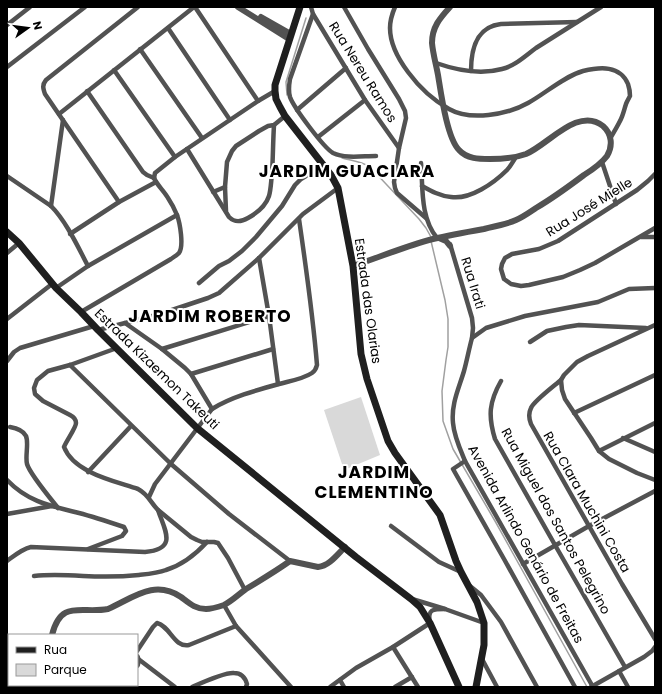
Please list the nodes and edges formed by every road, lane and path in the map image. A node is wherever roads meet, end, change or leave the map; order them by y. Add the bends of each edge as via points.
1 (30, 7) edge
2 (85, 7) edge
3 (138, 7) edge
4 (195, 7) edge
5 (238, 7) edge
6 (246, 7) edge
7 (300, 7) edge
8 (311, 7) edge
9 (344, 7) edge
10 (395, 7) edge
11 (450, 7) edge
12 (601, 7) edge
13 (313, 14) junction
14 (577, 22) junction
15 (7, 25) edge
16 (168, 28) junction
17 (290, 37) junction
18 (140, 49) junction
19 (436, 63) junction
20 (7, 68) edge
21 (346, 68) junction
22 (114, 70) junction
23 (471, 71) junction
24 (87, 91) junction
25 (275, 91) junction
26 (366, 100) junction
27 (258, 101) junction
28 (444, 105) junction
29 (297, 110) junction
30 (59, 114) junction
31 (285, 116) junction
32 (63, 120) junction
33 (230, 120) junction
34 (274, 125) junction
35 (318, 137) junction
36 (611, 137) junction
37 (202, 138) junction
38 (399, 148) junction
39 (187, 149) junction
40 (376, 156) dead end
41 (174, 157) junction
42 (516, 157) junction
43 (602, 162) junction
44 (421, 163) dead end
45 (324, 165) junction
46 (655, 174) edge
47 (7, 176) edge
48 (155, 180) junction
49 (422, 186) junction
50 (225, 187) junction
51 (338, 188) junction
52 (213, 192) junction
53 (119, 202) junction
54 (616, 204) junction
55 (51, 206) junction
56 (226, 212) junction
57 (177, 215) junction
58 (426, 218) junction
59 (299, 219) junction
60 (655, 228) edge
61 (7, 232) edge
62 (70, 234) junction
63 (640, 236) junction
64 (655, 236) edge
65 (437, 238) junction
66 (450, 240) junction
67 (19, 243) junction
68 (7, 253) edge
69 (259, 258) junction
70 (88, 266) junction
71 (353, 266) junction
72 (199, 283) dead end
73 (54, 286) junction
74 (655, 288) edge
75 (81, 312) junction
76 (269, 316) junction
77 (7, 319) edge
78 (125, 323) junction
79 (655, 325) edge
80 (96, 328) junction
81 (648, 328) junction
82 (472, 338) junction
83 (530, 342) dead end
84 (117, 348) junction
85 (162, 348) junction
86 (273, 349) junction
87 (7, 361) edge
88 (70, 365) junction
89 (191, 374) junction
90 (655, 375) edge
91 (561, 380) junction
92 (501, 381) dead end
93 (278, 384) junction
94 (212, 410) junction
95 (574, 413) junction
96 (655, 423) edge
97 (131, 426) junction
98 (10, 427) dead end
99 (197, 428) junction
100 (624, 438) junction
101 (599, 451) junction
102 (655, 452) edge
103 (464, 462) junction
104 (171, 464) junction
105 (88, 472) junction
106 (7, 480) edge
107 (655, 480) edge
108 (655, 491) edge
109 (149, 497) junction
110 (52, 506) junction
111 (58, 508) junction
112 (158, 510) junction
113 (7, 514) edge
114 (391, 526) dead end
115 (589, 526) junction
116 (207, 542) junction
117 (554, 545) junction
118 (345, 547) junction
119 (86, 550) junction
120 (7, 561) edge
121 (290, 561) junction
122 (523, 564) junction
123 (461, 572) junction
124 (34, 576) dead end
125 (469, 585) junction
126 (245, 590) junction
127 (411, 599) junction
128 (224, 605) junction
129 (445, 609) junction
130 (430, 623) junction
131 (484, 623) junction
132 (236, 626) junction
133 (52, 634) edge
134 (655, 639) edge
135 (393, 647) junction
136 (655, 647) edge
137 (138, 650) edge
138 (138, 658) edge
139 (482, 659) junction
140 (625, 667) junction
141 (619, 671) junction
142 (412, 677) junction
143 (340, 680) junction
144 (476, 686) edge
145 (175, 687) edge
146 (192, 687) edge
147 (246, 687) edge
148 (291, 687) edge
149 (330, 687) edge
150 (344, 687) edge
151 (395, 687) edge
152 (418, 687) edge
153 (459, 687) edge
154 (497, 687) edge
155 (537, 687) edge
156 (575, 687) edge
157 (592, 687) edge
158 (628, 687) edge

1 - 15 street
2 - 20 street
3 - 30 street via 43,84 45,94
4 - 16 street
4 - 27 street
5 - 17 street
6 - 17 street
7 - 17 main road
8 - 13 street, Rua Nereu Ramos
9 - 38 street via 405,111 406,118
10 - 28 street via 390,28 400,59 418,84
11 - 19 street via 433,30 432,43
12 - 14 street
13 - 21 street, Rua Nereu Ramos
13 - 29 street via 290,79 290,98
14 - 23 street via 510,66 494,71
14 - 23 street via 490,26 474,46
16 - 18 street
16 - 33 street
17 - 25 main road
18 - 22 street
18 - 37 street
19 - 23 street
19 - 28 street
21 - 26 street, Rua Nereu Ramos
21 - 29 street
22 - 24 street
22 - 41 street
24 - 30 street
24 - 48 street via 143,172
25 - 27 street
25 - 31 main road, Estrada das Olarias via 276,99
26 - 35 street
26 - 38 street, Rua Nereu Ramos
27 - 33 street
28 - 36 street via 456,112 467,114 502,113 527,104 577,73 600,68 610,69 625,77 630,95 621,120
28 - 42 street via 453,142 463,154 472,158
29 - 35 street
30 - 32 street
31 - 34 street
31 - 45 main road, Estrada das Olarias
32 - 53 street
32 - 55 street
33 - 37 street
34 - 50 street via 259,131 232,151
34 - 56 street via 271,187 265,204 253,216 239,221 232,220
35 - 40 street via 328,149 340,155
36 - 42 street via 598,123 577,122 570,124 534,150
36 - 43 street via 609,152
37 - 39 street
38 - 58 street via 395,188
39 - 41 street
39 - 52 street
41 - 48 street via 156,173
42 - 49 street via 499,177 468,196 444,196
43 - 54 street
43 - 66 street via 554,197 515,220
44 - 49 street
45 - 51 main road, Estrada das Olarias
45 - 72 street via 295,185 256,238 229,262 219,266
46 - 54 street, Rua José Mielle
47 - 55 street
48 - 53 street
48 - 57 street
49 - 58 street
50 - 52 street
50 - 56 street
51 - 59 street
51 - 71 main road, Estrada das Olarias
52 - 56 street
53 - 62 street
54 - 63 street, Rua José Mielle via 558,241 505,258 501,269 504,279 521,286 563,277 595,263
55 - 62 street
57 - 70 street
57 - 75 street via 180,252
58 - 65 street
59 - 69 street
59 - 93 street via 317,365 311,374
60 - 63 street, Rua José Mielle
61 - 67 main road, Estrada Kizaemon Takeuti
62 - 70 street
63 - 64 street
65 - 66 street
65 - 66 street
65 - 71 street
66 - 82 street, Rua Irati via 472,318
67 - 68 street
67 - 73 main road, Estrada Kizaemon Takeuti
69 - 76 street
69 - 78 street via 214,296
70 - 73 street
71 - 123 main road, Estrada das Olarias via 361,354 384,430 395,453 440,514
73 - 75 main road, Estrada Kizaemon Takeuti
73 - 77 street
74 - 82 street via 629,289 598,302 525,316 486,328
75 - 80 main road, Estrada Kizaemon Takeuti
76 - 85 street
76 - 86 street
78 - 80 street
78 - 85 street
79 - 81 street, Rua Clara Muchini Costa
80 - 84 main road, Estrada Kizaemon Takeuti
80 - 87 street via 20,348
81 - 83 street via 566,326 547,331
81 - 91 street, Rua Clara Muchini Costa via 577,362
82 - 103 street, Avenida Arlindo Genário de Freitas via 453,410 453,423
84 - 88 street
84 - 99 main road, Estrada Kizaemon Takeuti
85 - 89 street
86 - 89 street
86 - 93 street
88 - 97 street
88 - 105 street via 42,375 37,380 34,391 43,401 74,417 76,424 64,448 68,455
89 - 94 street
90 - 95 street
91 - 95 street via 565,398
91 - 115 street, Rua Clara Muchini Costa via 535,403 529,419
92 - 117 street, Rua Miguel dos Santos Pelegrino via 490,413 495,439
93 - 94 street via 230,399
94 - 99 street
95 - 101 street
96 - 100 street
97 - 104 street
97 - 105 street
98 - 111 street via 20,430 25,436 29,468
99 - 104 street
99 - 118 main road, Estrada Kizaemon Takeuti
100 - 101 street
100 - 102 street
101 - 107 street via 609,459
103 - 122 street, Avenida Arlindo Genário de Freitas
103 - 156 street, Avenida Arlindo Genário de Freitas via 454,467
104 - 109 street via 155,484
104 - 121 street via 229,514
105 - 109 street via 138,489
106 - 110 street via 27,496
108 - 115 street
109 - 112 street
110 - 111 street
110 - 113 street
111 - 119 street via 124,527 126,531 122,536
112 - 116 street via 191,537
112 - 119 street via 167,537 166,542 158,550
114 - 123 street via 439,562
115 - 117 street
115 - 134 street, Rua Clara Muchini Costa
116 - 124 street via 182,563 167,570 104,578 52,574
116 - 126 street via 217,542 221,547
117 - 122 street
117 - 140 street, Rua Miguel dos Santos Pelegrino
118 - 121 street via 330,561 318,567
118 - 127 main road, Estrada Kizaemon Takeuti
119 - 120 street via 32,547
121 - 126 street
122 - 157 street, Avenida Arlindo Genário de Freitas
123 - 125 main road, Estrada das Olarias
125 - 131 main road, Estrada das Olarias via 478,602
125 - 155 street via 481,595 501,622
126 - 128 street
127 - 129 street
127 - 130 main road, Estrada Kizaemon Takeuti
128 - 132 street
128 - 133 street via 216,608 198,608 175,593 157,589 146,591 108,609 66,612 60,616
129 - 130 street via 431,611
129 - 131 street
130 - 135 street
130 - 153 main road, Estrada Kizaemon Takeuti
131 - 139 main road, Estrada das Olarias
132 - 137 street via 185,646 157,623
132 - 148 street
135 - 142 street
135 - 143 street
136 - 140 street via 644,657
138 - 145 street
139 - 144 main road, Estrada das Olarias
139 - 154 street
140 - 141 street
141 - 157 street
141 - 158 street
142 - 151 street
142 - 152 street
143 - 149 street
143 - 150 street
146 - 147 street via 234,673 244,677

